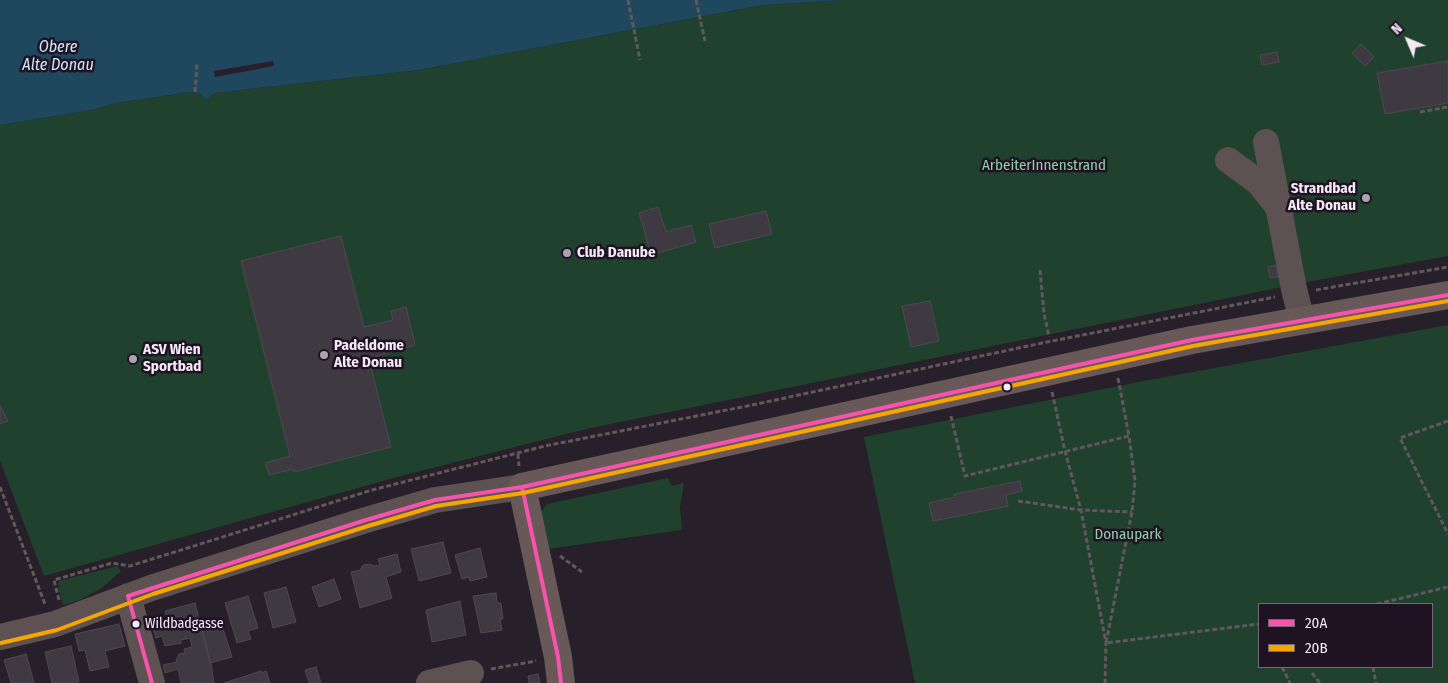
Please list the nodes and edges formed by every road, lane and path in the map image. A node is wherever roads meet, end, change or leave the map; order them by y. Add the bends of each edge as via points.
1 (628, 0) edge
2 (696, 0) edge
3 (705, 41) dead end
4 (640, 60) dead end
5 (197, 64) dead end
6 (195, 92) dead end
7 (1448, 107) edge
8 (1420, 112) dead end
9 (1266, 142) dead end
10 (1228, 160) dead end
11 (1278, 208) junction
12 (1448, 267) edge
13 (1040, 270) dead end
14 (1295, 294) junction
15 (1448, 296) edge
16 (1302, 321) junction
17 (1048, 337) dead end
18 (1114, 356) junction
19 (1053, 395) dead end
20 (951, 416) dead end
21 (1448, 421) edge
22 (1129, 436) junction
23 (1065, 450) junction
24 (0, 487) edge
25 (522, 487) junction
26 (1018, 501) dead end
27 (1081, 510) junction
28 (1132, 512) junction
29 (1448, 534) edge
30 (1448, 587) edge
31 (128, 596) junction
32 (60, 601) dead end
33 (1381, 603) edge
34 (48, 612) dead end
35 (1258, 624) edge
36 (0, 637) edge
37 (1106, 643) junction
38 (1282, 668) edge
39 (1372, 668) edge
40 (560, 670) edge
41 (471, 673) joint
42 (1312, 673) dead end
43 (152, 683) edge
44 (429, 683) edge
45 (1105, 683) edge
46 (1290, 683) edge
47 (1320, 683) edge
48 (1376, 683) edge

1 - 4 path
2 - 3 path
5 - 6 path
7 - 8 path
9 - 11 street
10 - 11 street via 1258,182
11 - 14 street
12 - 14 path
13 - 17 path
14 - 16 street
14 - 32 path via 545,446 372,490 130,566 112,563 54,580
15 - 16 main road
16 - 18 main road
18 - 22 path
18 - 25 main road
19 - 23 path
20 - 23 path via 965,476
21 - 29 path via 1400,438
22 - 23 path
22 - 28 path via 1135,482
23 - 27 path
24 - 34 path
25 - 31 street via 435,500
25 - 40 main road
26 - 27 path
27 - 28 path
27 - 37 path
28 - 37 path
30 - 33 path
31 - 36 street via 55,624
31 - 43 street
35 - 37 path
37 - 45 path
38 - 46 path
39 - 48 path
40 - 41 path
41 - 44 street
42 - 47 path

